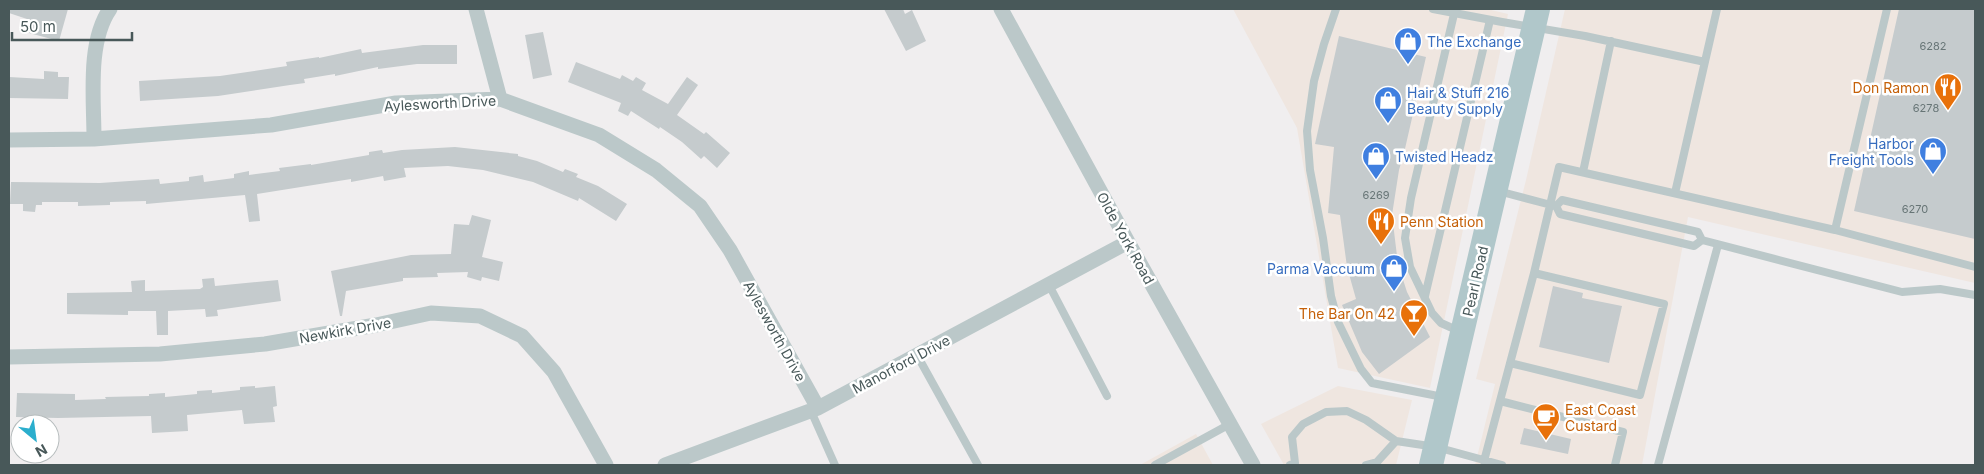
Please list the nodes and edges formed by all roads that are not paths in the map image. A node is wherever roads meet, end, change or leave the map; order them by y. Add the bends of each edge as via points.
1 (110, 9) edge
2 (476, 9) edge
3 (1001, 9) edge
4 (1336, 9) edge
5 (1433, 9) edge
6 (1717, 9) edge
7 (1886, 9) edge
8 (1454, 14) junction
9 (1536, 18) edge
10 (1490, 20) junction
11 (1611, 41) junction
12 (1705, 62) junction
13 (500, 98) junction
14 (94, 139) junction
15 (9, 140) edge
16 (1583, 172) junction
17 (1496, 190) junction
18 (1675, 193) junction
19 (1553, 205) junction
20 (1834, 230) junction
21 (1702, 240) junction
22 (1128, 242) junction
23 (1718, 246) junction
24 (1975, 267) edge
25 (1534, 273) junction
26 (1048, 285) junction
27 (1975, 295) edge
28 (1425, 296) junction
29 (1464, 333) junction
30 (917, 355) junction
31 (9, 357) edge
32 (1510, 363) junction
33 (1107, 396) dead end
34 (1448, 398) junction
35 (1500, 401) junction
36 (815, 409) junction
37 (1230, 424) junction
38 (1396, 440) junction
39 (1434, 456) edge
40 (1484, 461) junction
41 (680, 462) edge
42 (606, 465) edge
43 (665, 465) edge
44 (835, 465) edge
45 (978, 465) edge
46 (1155, 465) edge
47 (1253, 465) edge
48 (1290, 465) edge
49 (1366, 465) edge
50 (1502, 465) edge
51 (1615, 465) edge
52 (1658, 465) edge

1 - 14 street via 102,20 95,44
2 - 13 street
3 - 22 street, Olde York Road
4 - 34 lane via 1314,81 1307,131 1310,170 1338,322 1361,369 1372,382
5 - 8 lane
6 - 12 lane
7 - 20 lane
8 - 10 lane
8 - 28 lane via 1406,225 1410,267
9 - 10 lane
9 - 11 lane
9 - 17 main road, Pearl Road
10 - 28 lane
11 - 12 lane
11 - 16 lane
12 - 18 lane
13 - 14 street, Aylesworth Drive via 396,103 271,125
13 - 36 street, Aylesworth Drive via 599,135 656,170 700,206 730,250
14 - 15 street, Aylesworth Drive
16 - 18 lane
16 - 19 lane via 1560,166
17 - 19 lane
17 - 29 main road, Pearl Road
18 - 20 lane
19 - 21 lane via 1562,200 1698,232
19 - 21 lane via 1560,214 1694,246
19 - 25 lane
20 - 24 lane
21 - 23 lane
22 - 26 street, Manorford Drive
22 - 37 street, Olde York Road
23 - 27 lane via 1902,292 1940,290
23 - 52 lane
25 - 32 lane
25 - 32 lane via 1664,304 1640,395
26 - 30 street, Manorford Drive
26 - 33 lane
28 - 29 lane via 1432,313 1441,323
29 - 34 main road, Pearl Road
30 - 36 street, Manorford Drive
30 - 45 lane
31 - 42 street, Newkirk Drive via 160,354 264,344 430,313 480,316 522,336 554,372
32 - 35 lane
34 - 39 main road, Pearl Road
35 - 40 lane
35 - 51 lane via 1623,432
36 - 41 street, Manorford Drive
36 - 44 lane
37 - 46 lane
37 - 47 street, Olde York Road
38 - 39 lane
38 - 48 lane via 1347,411 1326,412 1302,424 1292,437 1295,463
38 - 49 lane via 1377,462
39 - 40 lane
40 - 50 lane
41 - 43 street, Manorford Drive

